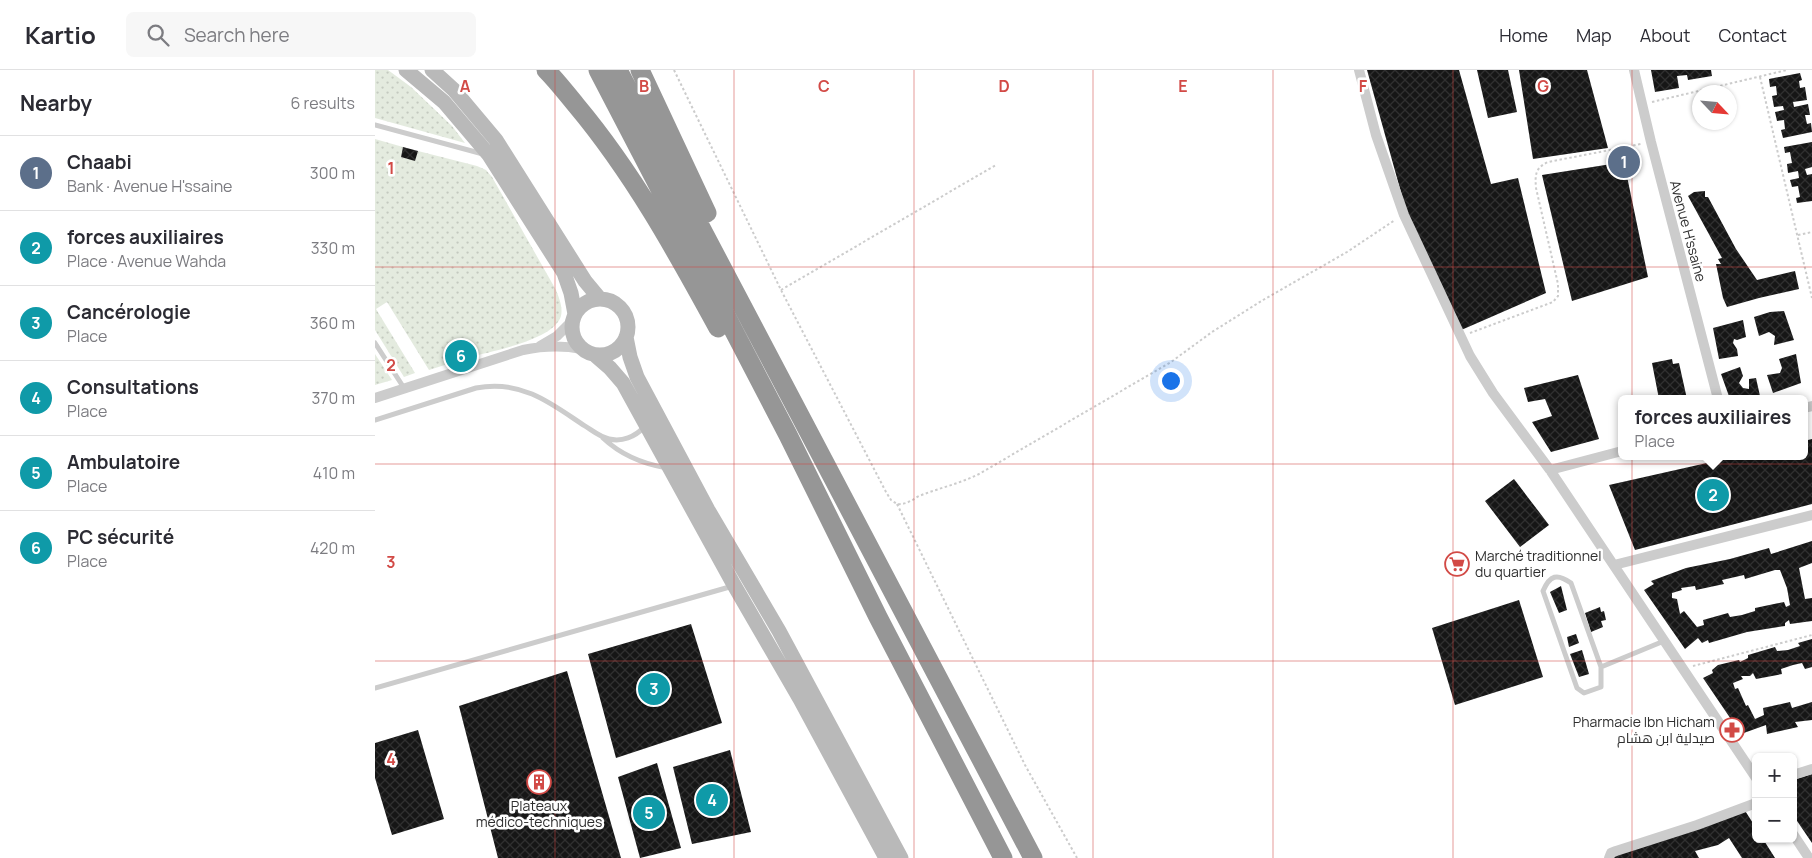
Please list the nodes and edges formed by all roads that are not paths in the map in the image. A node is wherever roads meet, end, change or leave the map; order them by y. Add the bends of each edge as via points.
1 (406, 70) edge
2 (432, 70) edge
3 (546, 70) edge
4 (598, 70) edge
5 (617, 70) edge
6 (639, 70) edge
7 (1359, 70) edge
8 (1634, 70) edge
9 (375, 125) edge
10 (489, 155) junction
11 (600, 299) junction
12 (573, 318) junction
13 (752, 325) junction
14 (626, 337) junction
15 (375, 343) edge
16 (537, 347) junction
17 (589, 352) junction
18 (405, 388) junction
19 (1717, 395) edge
20 (375, 398) edge
21 (375, 420) edge
22 (646, 424) junction
23 (599, 435) junction
24 (1618, 452) edge
25 (671, 469) junction
26 (1550, 470) junction
27 (1812, 515) edge
28 (1614, 565) junction
29 (734, 585) junction
30 (878, 617) junction
31 (1665, 641) junction
32 (1601, 667) junction
33 (375, 688) edge
34 (1812, 769) edge
35 (1752, 772) edge
36 (1797, 774) edge
37 (1752, 804) edge
38 (1797, 840) edge
39 (886, 858) edge
40 (901, 858) edge
41 (1003, 858) edge
42 (1033, 858) edge
43 (1609, 858) edge
44 (1809, 858) edge

1 - 10 street via 444,102
2 - 11 street via 454,90 496,140 585,281
3 - 30 highway via 598,131 636,185 791,466 856,594
4 - 30 highway via 788,435
5 - 13 highway
6 - 13 highway via 724,249
7 - 26 street via 1376,135 1404,215 1460,336 1493,392
8 - 19 street, Avenue H'ssaine
9 - 10 lane
10 - 12 street via 563,273 571,293
11 - 12 street via 585,303
11 - 14 street via 620,308 627,321
12 - 16 street via 548,342
12 - 17 street via 573,336
13 - 42 highway
14 - 17 street via 611,353
14 - 40 street via 639,381
15 - 18 lane
16 - 17 street via 560,346
16 - 18 street
17 - 22 street via 623,383
18 - 20 street
21 - 23 lane via 492,385 534,394
22 - 23 lane via 637,434 625,439 611,440
22 - 25 street
23 - 25 lane via 625,454
24 - 26 street
25 - 29 street
26 - 28 street
27 - 28 street
28 - 31 street
29 - 33 lane
29 - 39 street via 801,700
30 - 41 highway
31 - 32 lane
31 - 35 street
32 - 32 lane via 1601,687 1584,693 1577,688 1543,591 1550,579 1556,576 1571,583
34 - 36 street
37 - 43 street via 1616,851
38 - 44 street

